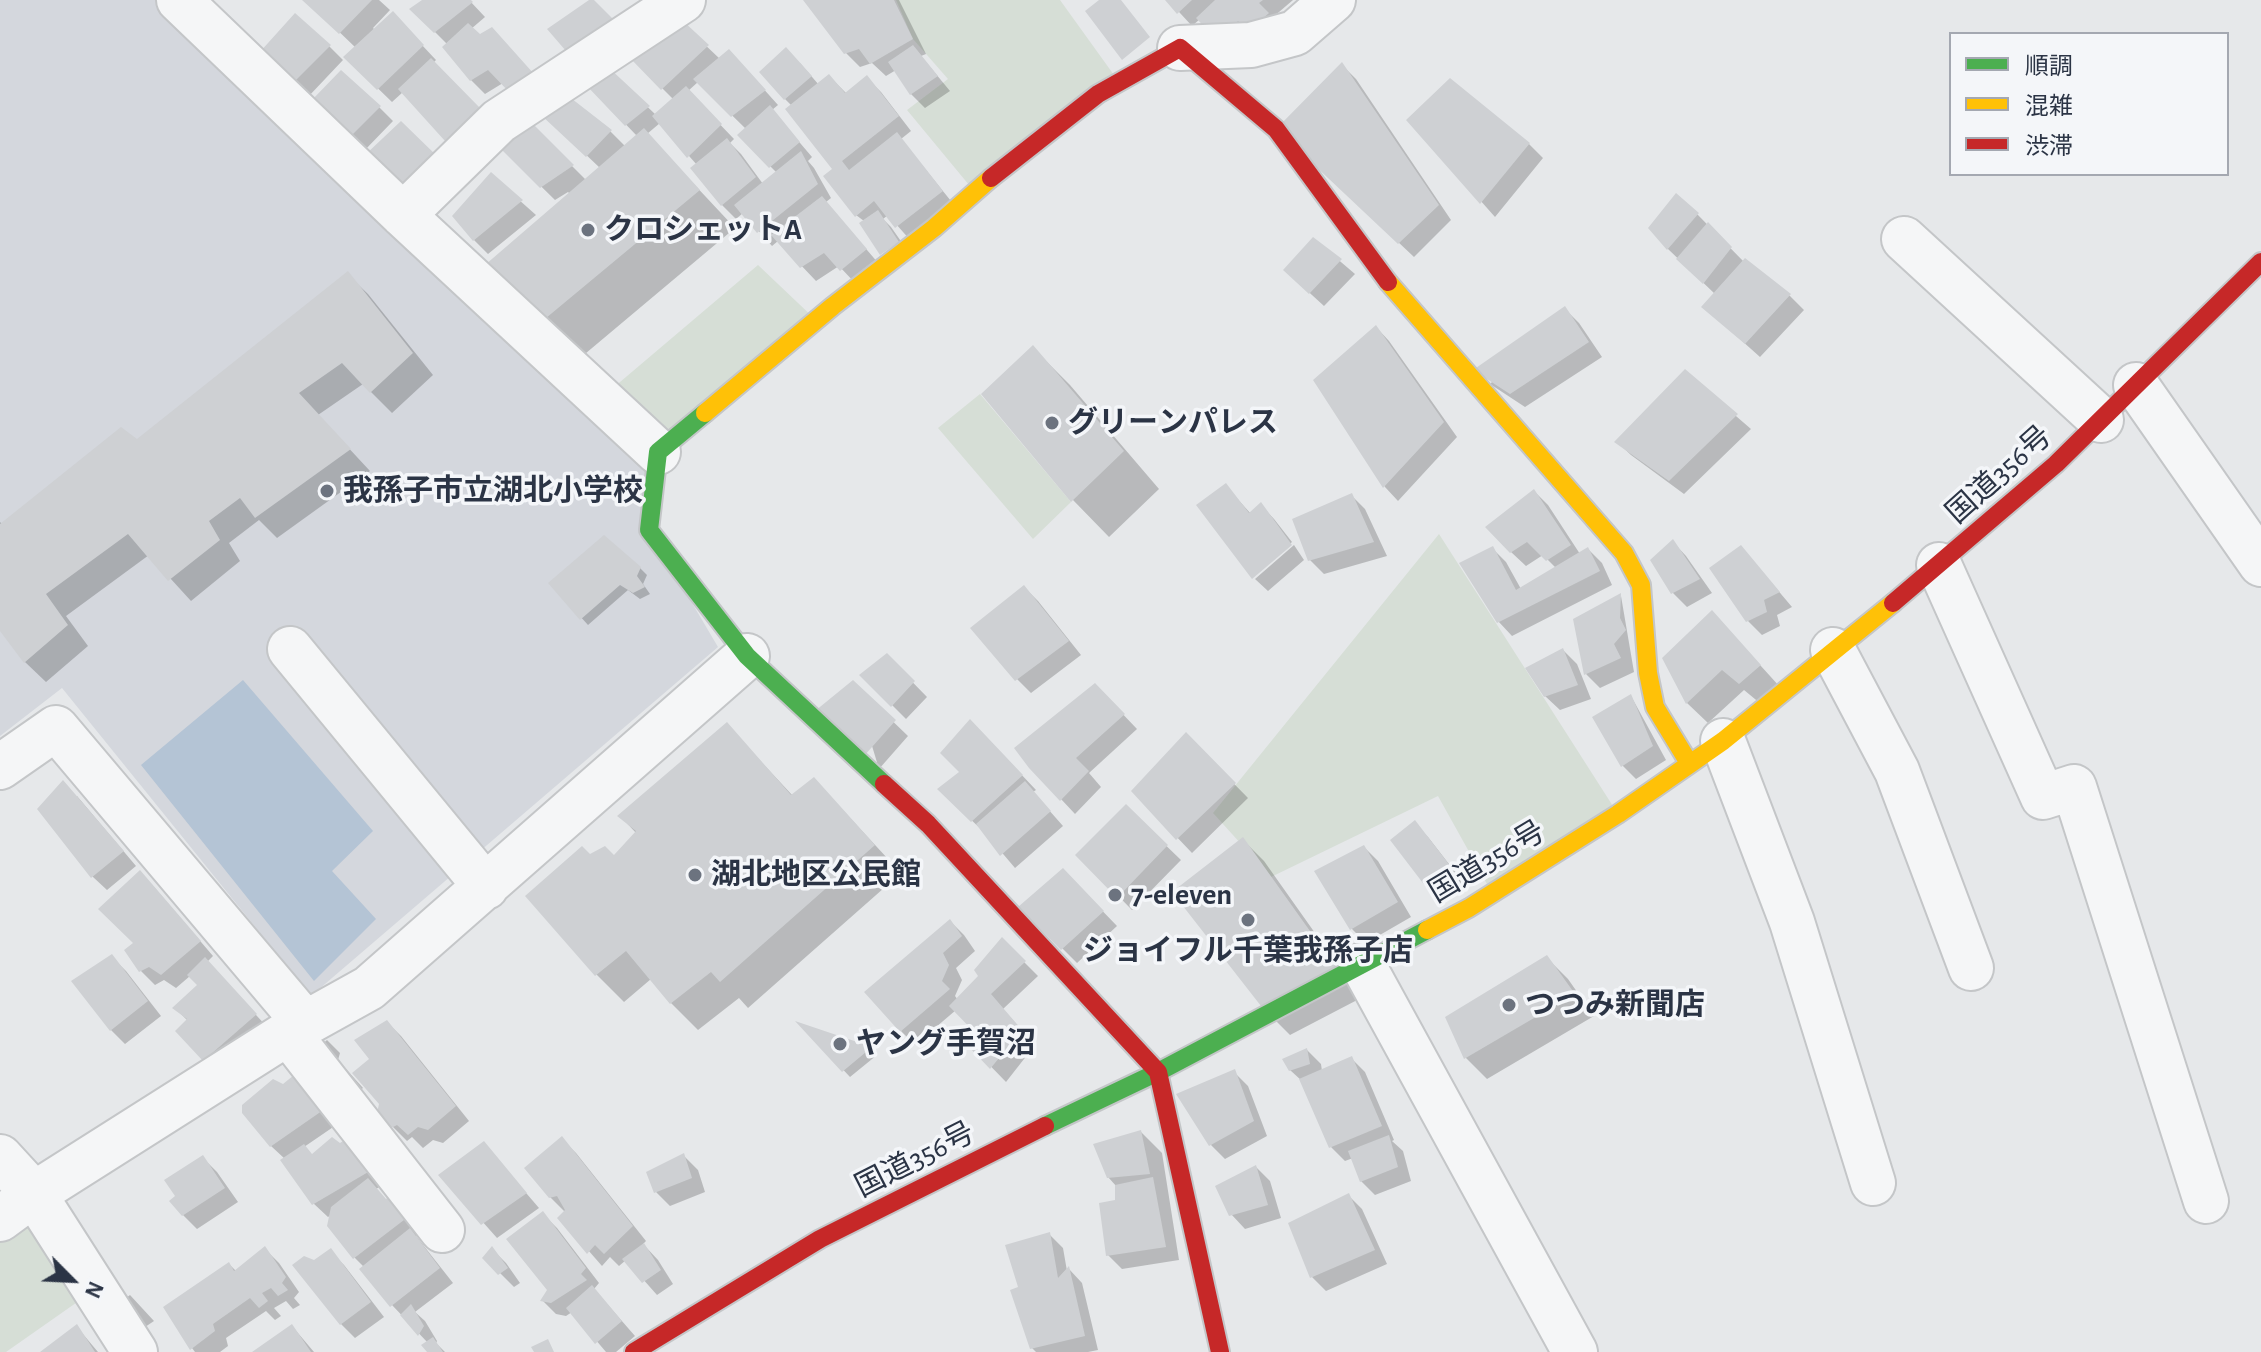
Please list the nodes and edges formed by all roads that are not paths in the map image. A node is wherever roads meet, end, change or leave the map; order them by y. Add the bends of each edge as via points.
1 (179, 0) edge
2 (683, 0) edge
3 (1333, 0) edge
4 (634, 12) edge
5 (1180, 48) junction
6 (403, 215) junction
7 (1904, 239) dead end
8 (2261, 262) edge
9 (2136, 385) junction
10 (2101, 420) junction
11 (658, 452) junction
12 (2261, 564) edge
13 (1939, 565) junction
14 (290, 649) dead end
15 (1833, 650) junction
16 (747, 656) junction
17 (1706, 752) junction
18 (0, 767) edge
19 (486, 887) junction
20 (1363, 965) junction
21 (1971, 968) dead end
22 (297, 1029) junction
23 (1158, 1072) junction
24 (0, 1157) edge
25 (1873, 1183) dead end
26 (2206, 1201) dead end
27 (17, 1206) edge
28 (442, 1230) dead end
29 (135, 1352) edge
30 (634, 1352) edge
31 (1220, 1352) edge
32 (1575, 1352) edge

1 - 6 street
2 - 4 street
3 - 5 street via 1295,33 1251,45
4 - 6 street via 499,121
5 - 11 main road via 1098,94
5 - 17 main road via 1276,129 1383,277 1624,553 1641,585 1655,707
6 - 11 street
7 - 10 street
8 - 9 main road, 国道356号
9 - 10 main road, 国道356号
9 - 12 street
10 - 13 main road, 国道356号
11 - 16 main road via 649,530
13 - 15 main road, 国道356号
13 - 26 street via 2043,797 2074,787
14 - 19 street
15 - 17 main road, 国道356号
15 - 21 street via 1897,771
16 - 19 street
16 - 23 main road via 928,824
17 - 20 main road, 国道356号 via 1469,908
17 - 25 street via 1792,922
18 - 22 street via 56,728
19 - 22 street via 369,988
20 - 23 main road, 国道356号
20 - 32 street
22 - 27 street
22 - 28 street
23 - 30 main road, 国道356号 via 820,1239
23 - 31 main road
24 - 27 street
27 - 29 street

